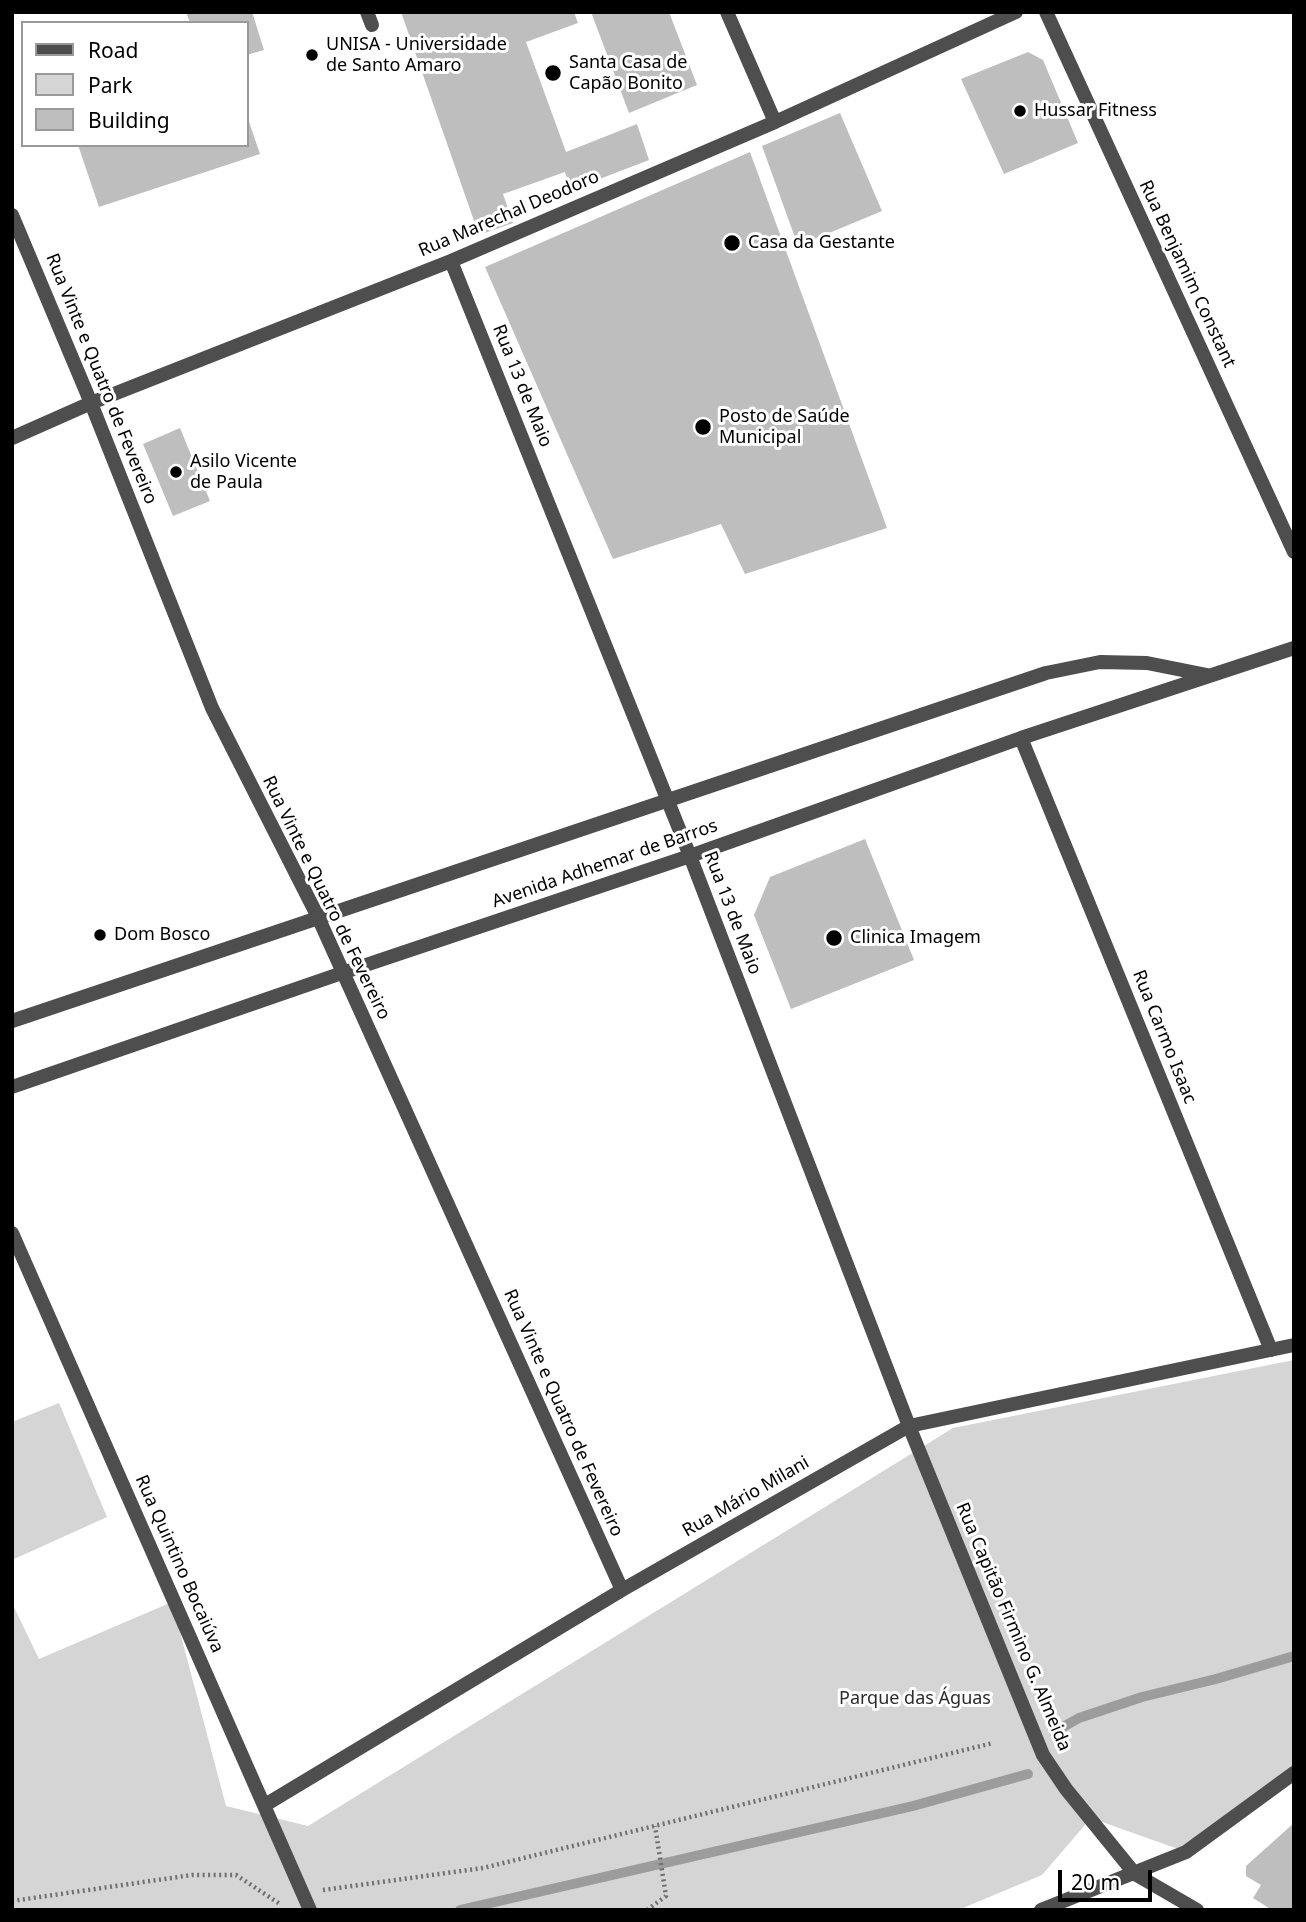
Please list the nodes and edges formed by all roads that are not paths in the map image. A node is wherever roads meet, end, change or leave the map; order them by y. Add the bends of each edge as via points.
1 (727, 12) edge
2 (1016, 12) edge
3 (1046, 12) edge
4 (775, 122) junction
5 (12, 215) edge
6 (451, 261) junction
7 (91, 403) junction
8 (12, 438) edge
9 (1294, 552) edge
10 (1294, 648) edge
11 (1209, 676) junction
12 (1021, 738) junction
13 (667, 800) junction
14 (690, 856) junction
15 (318, 917) junction
16 (342, 972) junction
17 (12, 1021) edge
18 (12, 1087) edge
19 (12, 1233) edge
20 (1294, 1345) edge
21 (1271, 1350) junction
22 (909, 1426) junction
23 (622, 1590) junction
24 (1294, 1773) edge
25 (265, 1805) junction
26 (1135, 1874) junction
27 (310, 1910) edge
28 (1041, 1910) edge
29 (1197, 1910) edge

1 - 4 street
2 - 4 street, Rua Marechal Deodoro
3 - 9 street, Rua Benjamim Constant
4 - 6 street, Rua Marechal Deodoro
5 - 7 street, Rua Vinte e Quatro de Fevereiro
6 - 7 street, Rua Marechal Deodoro
6 - 13 street, Rua 13 de Maio
7 - 8 street, Rua Marechal Deodoro
7 - 15 street, Rua Vinte e Quatro de Fevereiro via 212,708
10 - 11 street, Avenida Adhemar de Barros
11 - 12 street, Avenida Adhemar de Barros
11 - 13 street via 1147,663 1100,662 1046,673
12 - 14 street, Avenida Adhemar de Barros
12 - 21 street, Rua Carmo Isaac
13 - 14 street, Rua 13 de Maio
13 - 15 street
14 - 16 street, Avenida Adhemar de Barros
14 - 22 street, Rua 13 de Maio
15 - 16 street, Rua Vinte e Quatro de Fevereiro
15 - 17 street
16 - 18 street, Avenida Adhemar de Barros
16 - 23 street, Rua Vinte e Quatro de Fevereiro
19 - 25 street, Rua Quintino Bocaiúva
20 - 21 street, Rua Mário Milani
21 - 22 street, Rua Mário Milani
22 - 23 street, Rua Mário Milani
22 - 26 street, Rua Capitão Firmino G. Almeida via 1043,1755
23 - 25 street, Rua Mário Milani
24 - 26 street via 1186,1852
25 - 27 street, Rua Quintino Bocaiúva
26 - 28 street
26 - 29 street, Rua Capitão Firmino G. Almeida

